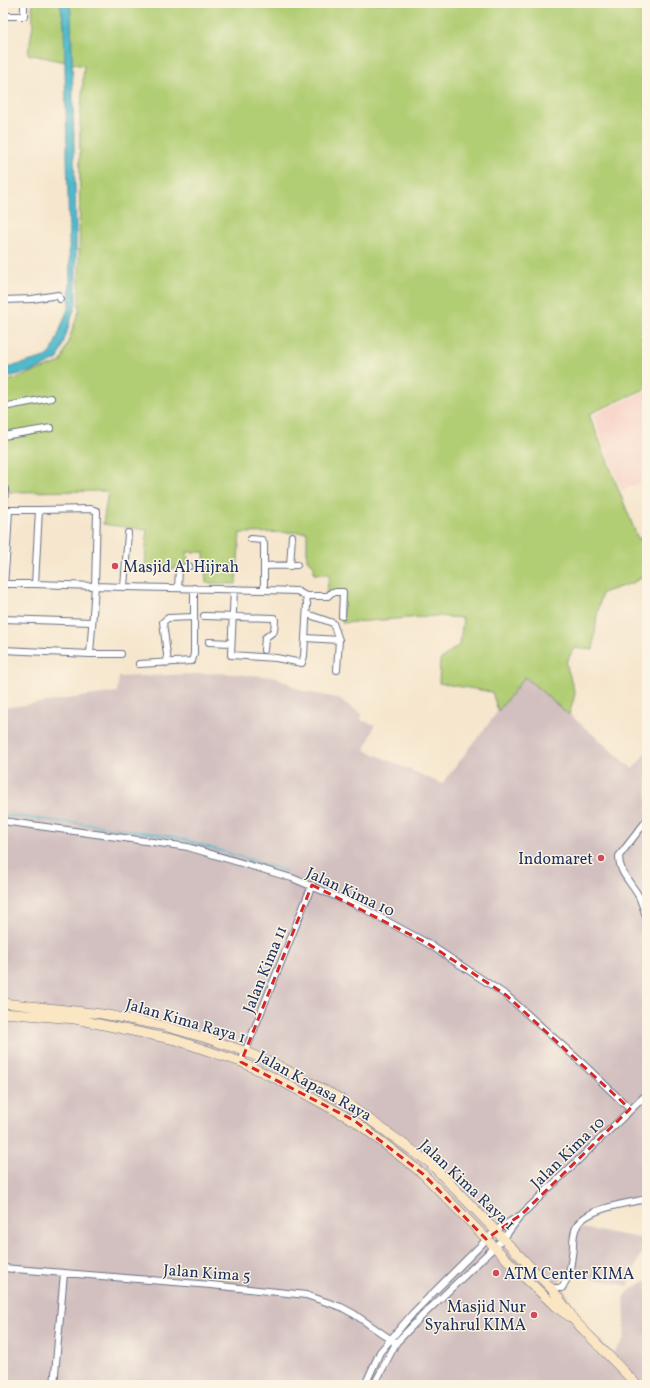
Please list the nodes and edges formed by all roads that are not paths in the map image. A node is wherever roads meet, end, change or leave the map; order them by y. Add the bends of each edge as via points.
1 (24, 3) edge
2 (3, 16) edge
3 (60, 299) dead end
4 (3, 300) edge
5 (51, 398) dead end
6 (3, 407) edge
7 (51, 428) dead end
8 (3, 436) edge
9 (3, 486) edge
10 (5, 510) edge
11 (39, 510) junction
12 (128, 533) dead end
13 (292, 536) dead end
14 (251, 539) dead end
15 (5, 546) edge
16 (189, 566) dead end
17 (264, 566) junction
18 (290, 566) junction
19 (297, 566) dead end
20 (4, 584) edge
21 (35, 584) junction
22 (95, 586) junction
23 (124, 588) junction
24 (178, 588) junction
25 (194, 588) junction
26 (234, 589) junction
27 (264, 590) junction
28 (306, 596) junction
29 (3, 604) edge
30 (307, 614) junction
31 (204, 616) dead end
32 (342, 616) dead end
33 (194, 617) junction
34 (232, 618) junction
35 (3, 619) edge
36 (92, 622) junction
37 (305, 638) junction
38 (339, 640) junction
39 (209, 642) dead end
40 (231, 643) junction
41 (3, 650) edge
42 (264, 650) dead end
43 (90, 654) junction
44 (121, 654) dead end
45 (168, 662) junction
46 (139, 664) dead end
47 (337, 670) dead end
48 (647, 820) edge
49 (3, 821) edge
50 (312, 885) junction
51 (647, 919) edge
52 (3, 1003) edge
53 (3, 1012) edge
54 (244, 1051) junction
55 (241, 1062) junction
56 (647, 1094) edge
57 (630, 1109) junction
58 (647, 1199) edge
59 (522, 1214) junction
60 (496, 1230) junction
61 (504, 1238) junction
62 (486, 1239) junction
63 (494, 1247) junction
64 (3, 1268) edge
65 (64, 1273) junction
66 (552, 1288) junction
67 (562, 1288) junction
68 (561, 1299) junction
69 (573, 1319) junction
70 (390, 1338) junction
71 (396, 1344) junction
72 (54, 1385) edge
73 (365, 1385) edge
74 (374, 1385) edge
75 (637, 1385) edge

1 - 2 street via 24,16
3 - 4 street via 58,294 32,299
5 - 6 street
7 - 8 street
9 - 10 street
10 - 11 street
10 - 15 street
11 - 21 street
11 - 22 street via 97,511
12 - 23 street
13 - 18 street
14 - 17 street via 263,541
15 - 20 street
16 - 24 street via 179,569
17 - 18 street
17 - 27 street
18 - 19 street
20 - 21 street
20 - 29 street
21 - 22 street
22 - 23 street
22 - 36 street
23 - 24 street
24 - 25 street
25 - 26 street
25 - 33 street
26 - 27 street
26 - 34 street
27 - 28 street via 297,591
28 - 30 street
28 - 32 street via 328,596 332,592 343,592
30 - 37 street
30 - 38 street via 333,623
31 - 34 street
33 - 45 street via 194,658 189,662
33 - 45 street via 168,618 163,622
34 - 40 street
34 - 42 street via 275,619 274,631 265,638
35 - 36 street
36 - 43 street
37 - 38 street
37 - 40 street via 303,662 300,664 276,658 232,656
38 - 47 street
39 - 40 street
41 - 43 street
43 - 44 street
45 - 46 street
48 - 51 street via 619,856 621,872 639,897
49 - 50 street, Jalan Kima 10 via 188,847
50 - 54 street, Jalan Kima 11
50 - 57 street, Jalan Kima 10 via 427,943 506,995
52 - 54 main road, Jalan Kima Raya 1 via 121,1017 193,1034
53 - 55 main road, Jalan Kapasa Raya via 116,1026 176,1040
54 - 55 street, Jalan Kima 11
54 - 60 main road, Jalan Kima Raya 1 via 279,1066 341,1099 382,1127 430,1163
55 - 62 main road, Jalan Kapasa Raya via 355,1121 423,1174
56 - 57 street, Jalan Kima 10
57 - 59 street, Jalan Kima 10
58 - 67 street via 597,1211 581,1219 574,1235 569,1275
59 - 60 street, Jalan Kima 10
59 - 61 street, Jalan Kima 10
60 - 61 main road, Jalan Kima Raya 1
60 - 62 street, Jalan Kima 10
61 - 63 street, Jalan Kima 10
61 - 66 main road, Jalan Kima Raya 1
62 - 63 main road, Jalan Kapasa Raya
62 - 70 street, Jalan Kima 10
63 - 69 main road, Jalan Kapasa Raya via 541,1294
63 - 71 street, Jalan Kima 10 via 421,1316
64 - 65 street, Jalan Kima 5
65 - 70 street, Jalan Kima 5 via 306,1295 347,1311
65 - 72 street
66 - 67 street
66 - 68 main road, Jalan Kima Raya 1
67 - 68 street
68 - 69 main road, Jalan Kima Raya 1
69 - 75 main road, Jalan Kapasa Raya
70 - 71 street, Jalan Kima 5
70 - 73 street, Jalan Kima 10 via 380,1352
71 - 74 street, Jalan Kima 10

